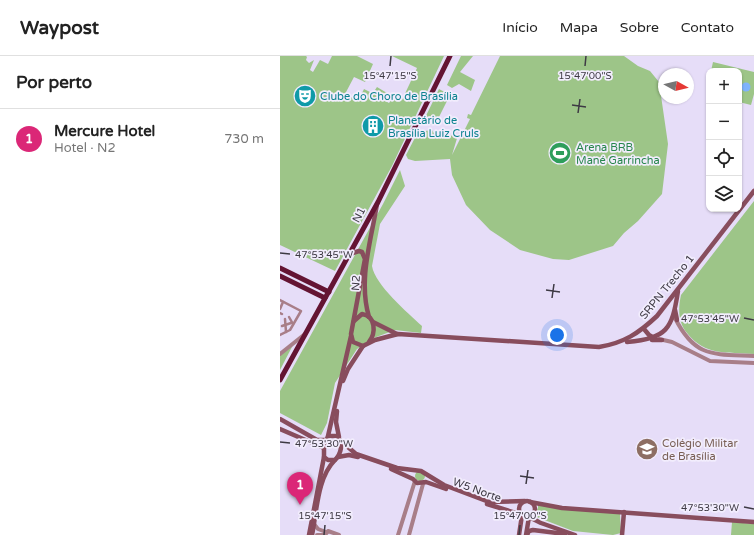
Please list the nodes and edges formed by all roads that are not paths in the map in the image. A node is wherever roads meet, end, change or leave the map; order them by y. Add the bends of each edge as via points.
1 (450, 56) edge
2 (754, 191) edge
3 (378, 202) junction
4 (350, 254) junction
5 (280, 268) edge
6 (280, 276) edge
7 (678, 289) junction
8 (329, 292) junction
9 (325, 298) junction
10 (281, 301) edge
11 (666, 306) junction
12 (675, 306) junction
13 (280, 309) edge
14 (673, 314) junction
15 (289, 317) dead end
16 (370, 317) junction
17 (285, 319) dead end
18 (677, 320) junction
19 (354, 321) junction
20 (373, 322) junction
21 (280, 323) edge
22 (292, 324) junction
23 (284, 326) junction
24 (644, 328) junction
25 (285, 331) junction
26 (305, 334) junction
27 (351, 334) junction
28 (398, 334) junction
29 (280, 336) edge
30 (654, 338) junction
31 (646, 339) junction
32 (662, 340) junction
33 (622, 342) junction
34 (365, 345) junction
35 (280, 354) edge
36 (754, 356) edge
37 (754, 363) edge
38 (280, 380) edge
39 (281, 421) edge
40 (280, 429) edge
41 (327, 438) junction
42 (340, 439) junction
43 (324, 448) junction
44 (324, 457) junction
45 (336, 459) junction
46 (416, 471) junction
47 (427, 475) junction
48 (414, 480) junction
49 (424, 483) junction
50 (527, 502) junction
51 (624, 512) junction
52 (522, 515) junction
53 (529, 517) junction
54 (754, 522) edge
55 (314, 524) junction
56 (326, 534) edge
57 (334, 534) edge
58 (309, 535) edge
59 (312, 535) edge
60 (317, 535) edge
61 (340, 535) edge
62 (398, 535) edge
63 (409, 535) edge
64 (519, 535) edge
65 (527, 535) edge
66 (574, 535) edge
67 (622, 535) edge

1 - 3 highway, N1
2 - 7 main road, SRPN Trecho 1
3 - 4 highway, N1
3 - 16 main road, N2 via 364,282 364,299
4 - 8 highway, N1
4 - 19 main road, N2 via 362,252 364,260
5 - 8 highway
6 - 9 highway
7 - 11 main road, SRPN Trecho 1
7 - 12 main road
8 - 9 highway, N1
9 - 26 highway, N1
10 - 13 street
10 - 22 street via 301,311
11 - 14 main road
11 - 24 main road, SRPN Trecho 1
12 - 14 main road
12 - 18 main road
14 - 18 street
14 - 30 main road via 668,327
15 - 22 street
16 - 19 main road via 362,314
16 - 20 main road
17 - 23 street
18 - 36 street via 685,336 701,350 717,354
19 - 27 main road
20 - 28 main road, SRPN Trecho 1
20 - 34 main road via 374,331
21 - 23 street
22 - 23 street
22 - 25 street via 290,330
23 - 25 street
24 - 30 main road
24 - 33 main road, SRPN Trecho 1
25 - 29 street
26 - 35 street
26 - 38 highway, N1
27 - 34 main road via 353,342 359,346
27 - 41 main road
28 - 33 main road, SRPN Trecho 1 via 599,347
28 - 34 main road, SRPN Trecho 1
30 - 31 main road
30 - 32 street
31 - 32 main road
31 - 33 main road
32 - 37 street via 680,345 710,361
34 - 42 main road via 348,369 343,382 336,418
39 - 41 main road via 317,440
40 - 43 main road
41 - 42 main road via 334,435
41 - 43 main road
42 - 45 main road
42 - 46 main road via 356,454 391,466
43 - 44 main road
44 - 45 main road via 328,460
44 - 58 main road
45 - 48 main road via 349,455 396,470
45 - 55 main road via 324,476
46 - 47 main road
46 - 48 main road
47 - 49 main road
47 - 50 main road via 444,485 489,502
48 - 49 main road, W5 Norte
48 - 62 street
49 - 52 main road, W5 Norte
49 - 63 street
50 - 51 main road via 562,508
50 - 52 main road via 519,506
50 - 53 main road via 535,509
51 - 54 main road
51 - 67 main road
52 - 53 main road
52 - 64 main road
53 - 65 main road
53 - 66 main road
55 - 56 street
55 - 59 main road
56 - 57 street
56 - 60 street
57 - 61 street
65 - 66 main road via 533,530

